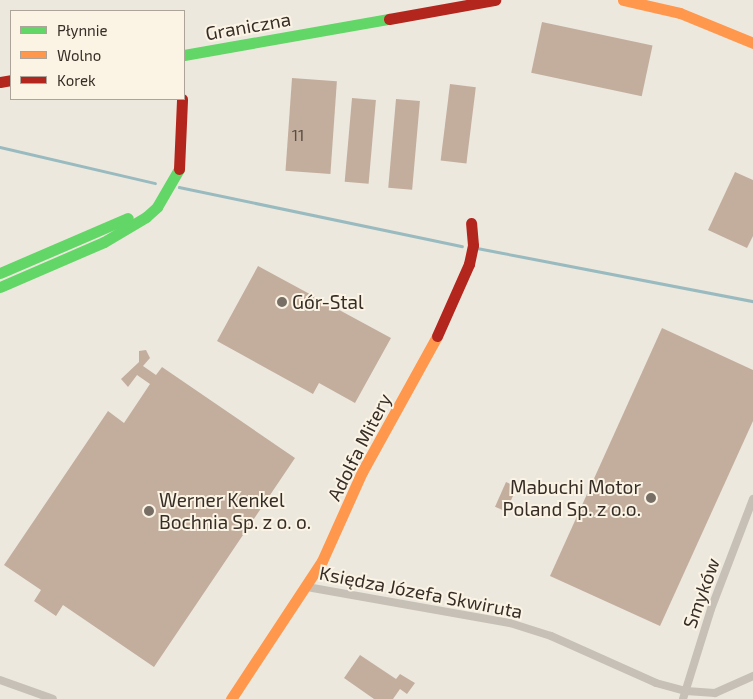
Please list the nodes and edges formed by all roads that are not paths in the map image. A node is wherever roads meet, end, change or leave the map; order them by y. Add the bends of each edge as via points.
1 (495, 0) edge
2 (623, 0) edge
3 (753, 43) edge
4 (185, 55) edge
5 (172, 100) edge
6 (182, 100) edge
7 (471, 223) dead end
8 (0, 273) edge
9 (0, 288) edge
10 (753, 499) edge
11 (307, 587) junction
12 (753, 676) edge
13 (0, 680) edge
14 (684, 695) edge
15 (52, 699) edge
16 (231, 699) edge

1 - 4 main road, Graniczna
2 - 3 main road via 680,13
5 - 8 main road via 174,138 168,171 141,209 126,219
6 - 9 main road via 182,157 178,174 157,207 146,218 104,242
7 - 11 main road, Adolfa Mitery via 473,245 460,293 362,472 332,544
10 - 14 street, Smyków via 711,609
11 - 14 street, Księdza Józefa Skwiruta via 520,626
11 - 16 main road, Adolfa Mitery
12 - 14 street, Księdza Józefa Skwiruta via 715,693
13 - 15 street

